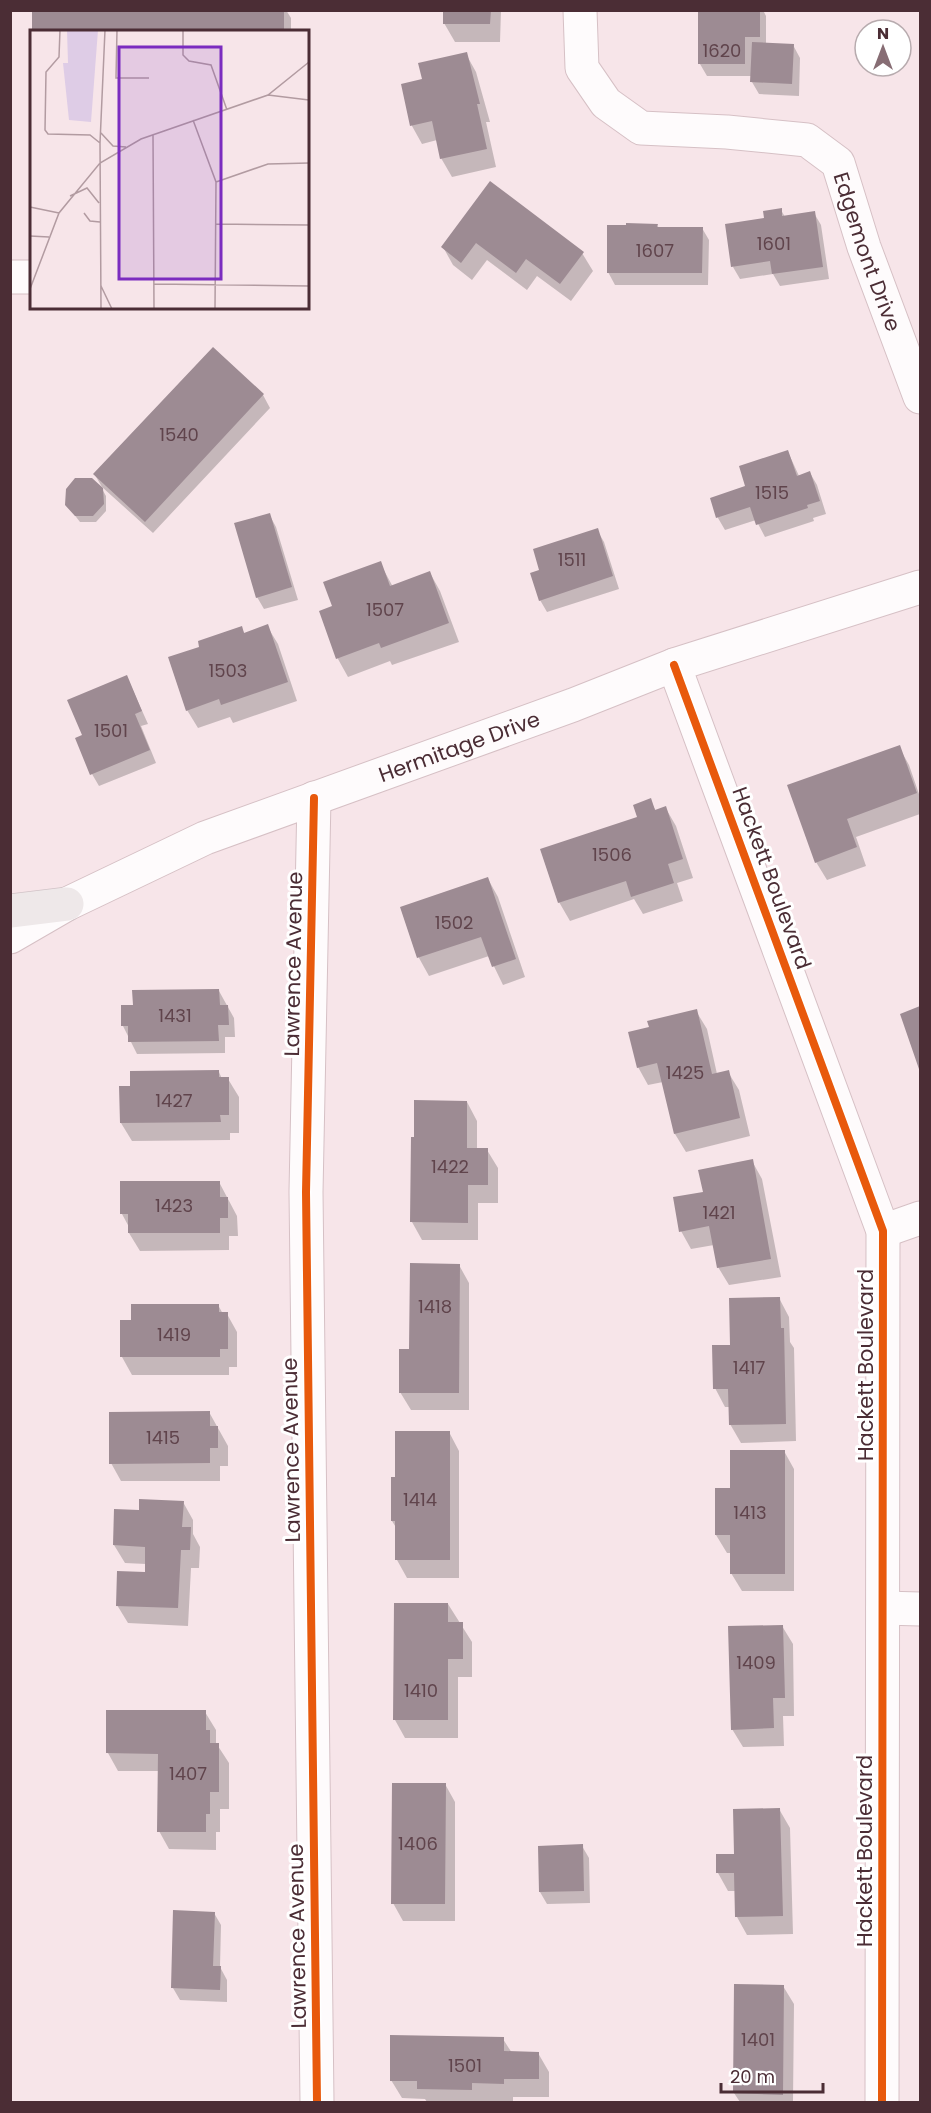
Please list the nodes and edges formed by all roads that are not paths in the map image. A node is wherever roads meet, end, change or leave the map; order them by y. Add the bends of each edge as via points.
1 (579, 10) edge
2 (10, 277) edge
3 (30, 277) edge
4 (921, 397) edge
5 (921, 587) edge
6 (674, 665) junction
7 (314, 798) junction
8 (68, 904) junction
9 (10, 911) edge
10 (10, 938) edge
11 (921, 1218) edge
12 (883, 1231) junction
13 (883, 1608) junction
14 (921, 1608) edge
15 (317, 2103) edge
16 (882, 2103) edge

1 - 4 street, Edgemont Drive via 582,68 606,103 641,129 807,140 838,163 864,247
2 - 3 street
5 - 6 street, Hermitage Drive
6 - 7 street, Hermitage Drive
6 - 12 street, Hackett Boulevard
7 - 8 street, Hermitage Drive via 204,838
7 - 15 street, Lawrence Avenue via 306,1192
8 - 9 main road
8 - 10 street, Hermitage Drive
11 - 12 street
12 - 13 street, Hackett Boulevard
13 - 14 street
13 - 16 street, Hackett Boulevard

